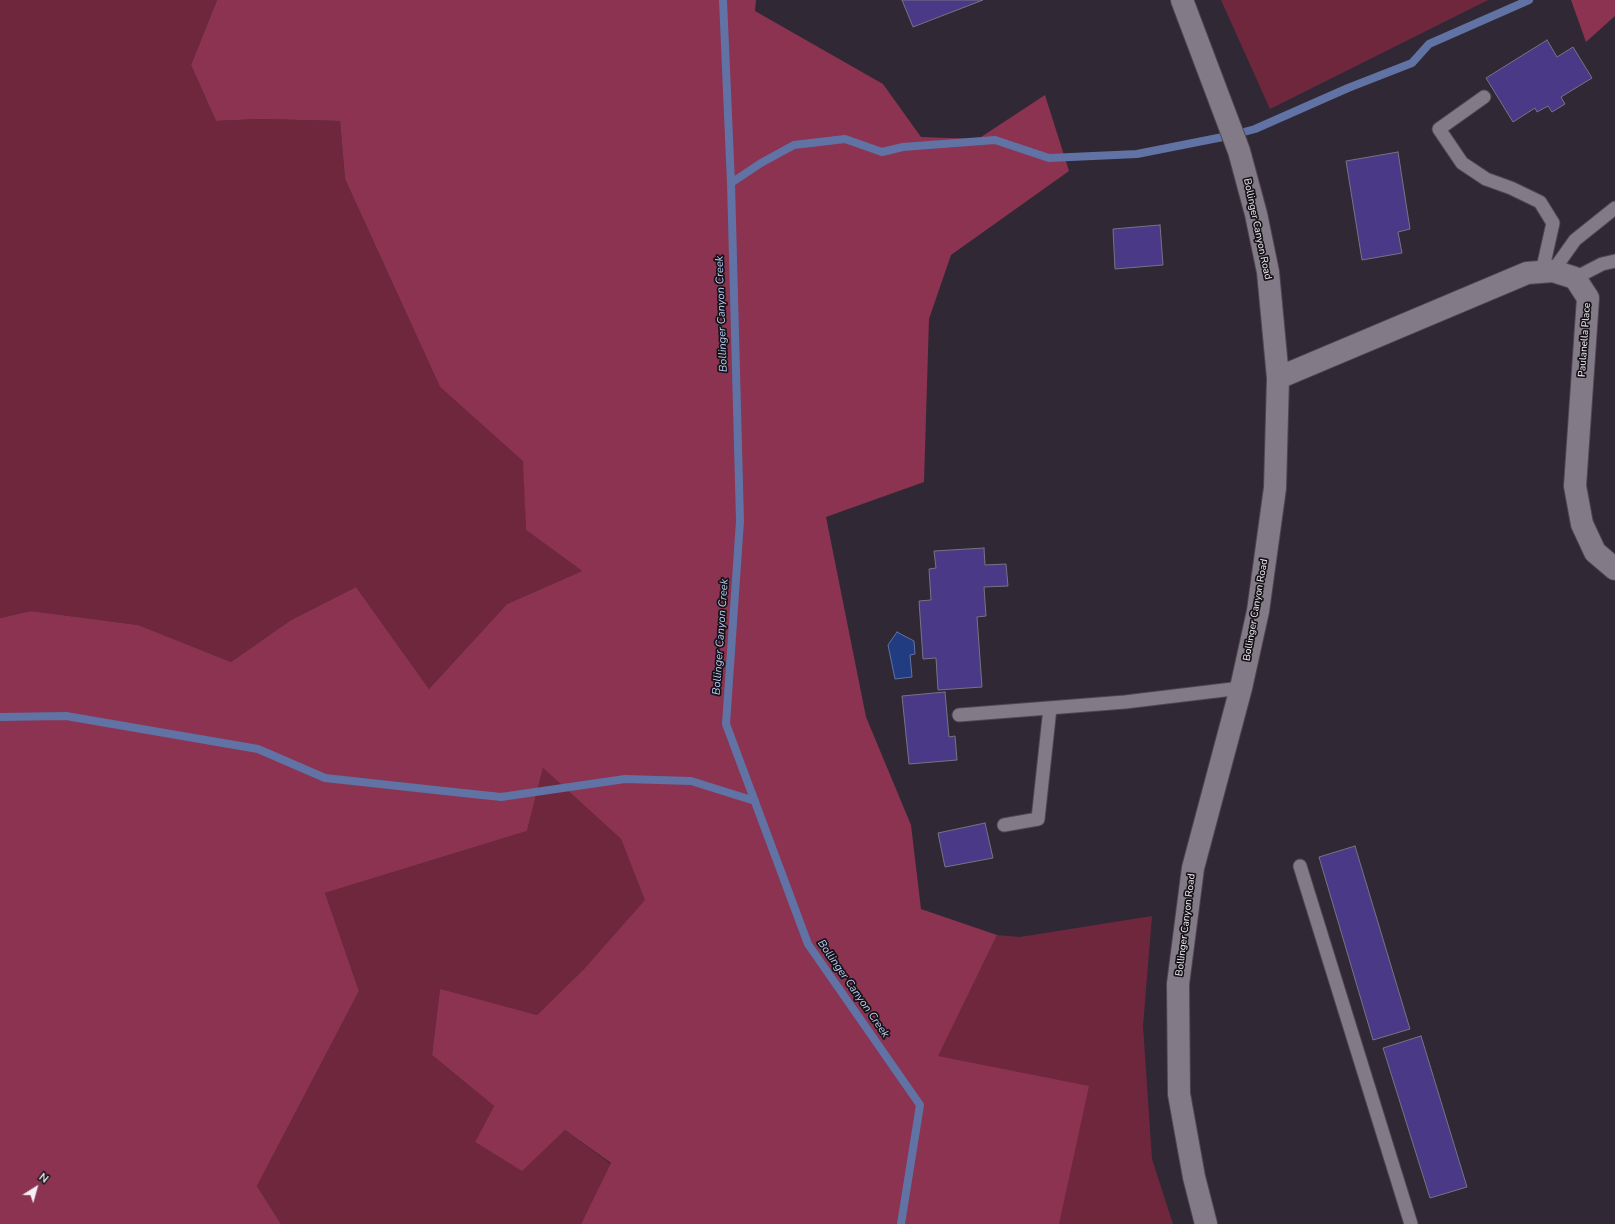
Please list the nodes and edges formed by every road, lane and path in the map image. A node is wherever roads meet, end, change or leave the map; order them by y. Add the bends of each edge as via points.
1 (1182, 0) edge
2 (1484, 96) dead end
3 (1615, 208) edge
4 (1615, 261) edge
5 (1548, 272) junction
6 (1576, 278) junction
7 (1278, 378) junction
8 (1615, 569) edge
9 (1241, 688) junction
10 (1050, 708) junction
11 (959, 715) dead end
12 (1004, 825) dead end
13 (1300, 866) dead end
14 (1206, 1224) edge
15 (1411, 1224) edge

1 - 7 street, Bollinger Canyon Road via 1239,151 1256,214 1268,272
2 - 5 lane via 1439,129 1462,163 1486,179 1540,202 1553,224
3 - 5 lane via 1574,240
4 - 6 lane via 1602,264
5 - 6 street
5 - 7 street via 1527,273
6 - 8 street, Paulanella Place via 1588,298 1575,486 1582,524 1595,552
7 - 9 street, Bollinger Canyon Road via 1275,488 1258,610
9 - 10 lane
9 - 14 street, Bollinger Canyon Road via 1193,868 1178,984 1180,1094 1194,1177
10 - 11 lane
10 - 12 lane via 1038,819
13 - 15 lane

